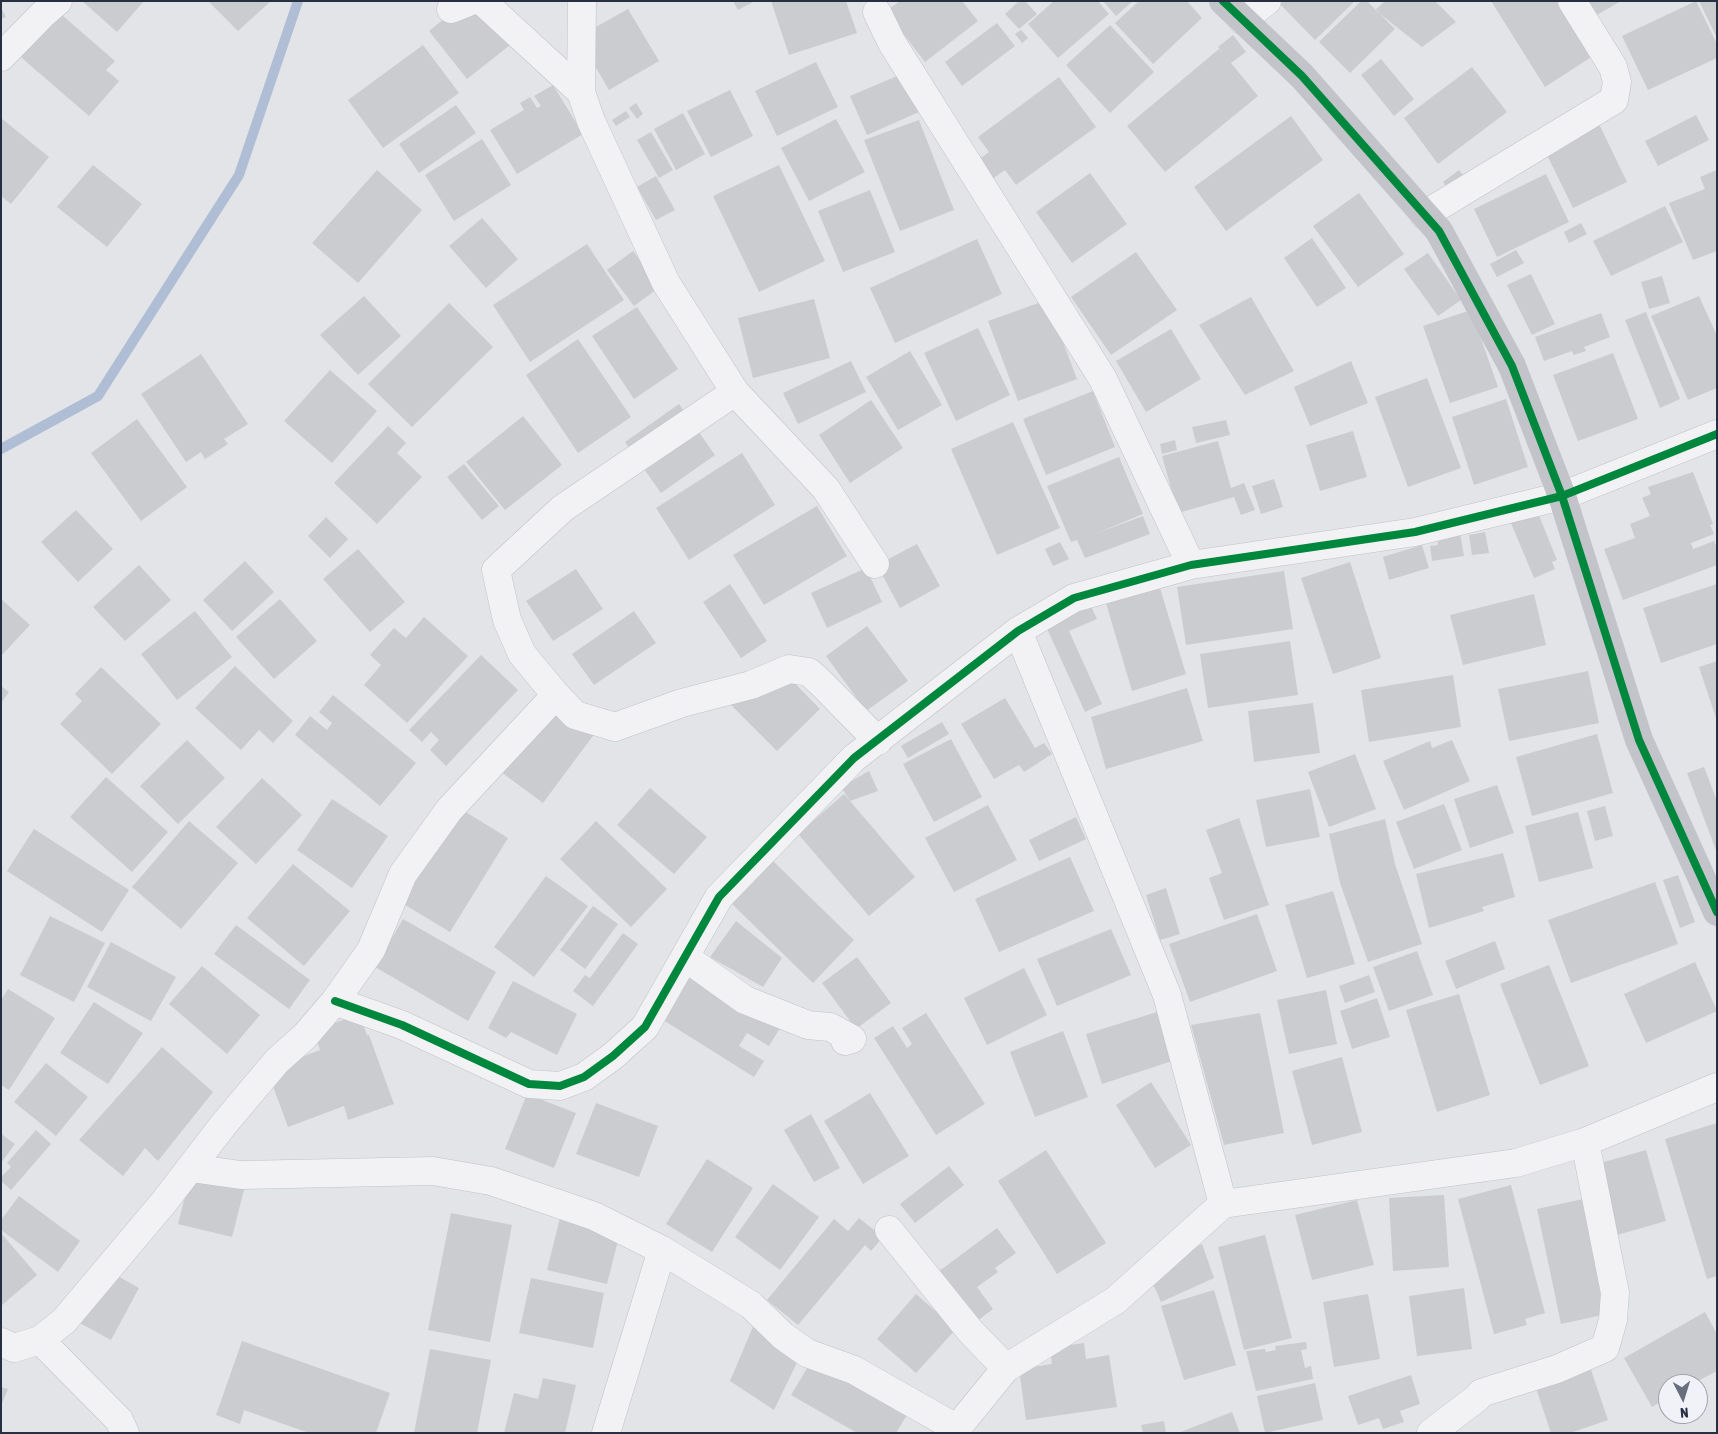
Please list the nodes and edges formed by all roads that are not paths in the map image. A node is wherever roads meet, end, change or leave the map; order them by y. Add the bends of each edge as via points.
1 (58, 1) edge
2 (482, 1) edge
3 (582, 1) edge
4 (1267, 1) edge
5 (1572, 1) edge
6 (1233, 10) edge
7 (877, 12) dead end
8 (1, 57) edge
9 (581, 92) junction
10 (1424, 215) junction
11 (735, 392) junction
12 (1717, 434) edge
13 (1562, 496) junction
14 (875, 564) dead end
15 (1191, 565) junction
16 (1018, 631) junction
17 (556, 695) junction
18 (878, 741) junction
19 (1717, 912) edge
20 (685, 957) junction
21 (335, 1001) junction
22 (845, 1041) dead end
23 (1717, 1087) edge
24 (1584, 1142) junction
25 (191, 1168) junction
26 (1223, 1204) junction
27 (889, 1230) dead end
28 (662, 1250) junction
29 (40, 1340) junction
30 (1, 1342) edge
31 (1006, 1368) junction
32 (955, 1430) edge
33 (126, 1433) edge
34 (606, 1433) edge
35 (1431, 1433) edge

1 - 8 street
2 - 9 street
3 - 9 street
4 - 6 street
5 - 10 street via 1613,67 1617,82 1614,100
6 - 10 street via 1302,76
7 - 15 street via 892,43 1103,379
9 - 11 street via 591,121 666,283
10 - 13 street via 1438,231 1512,366
11 - 14 street via 826,489
11 - 17 street via 562,508 496,570 507,620 522,654
12 - 13 street
13 - 15 street via 1415,532
13 - 19 street via 1639,740
15 - 16 street via 1074,598
16 - 18 street
16 - 26 street via 1168,996
17 - 18 street via 575,715 615,727 682,703 751,685 789,669 809,672
17 - 21 street via 449,810 402,874 371,950
18 - 20 street via 854,758 719,897
20 - 21 street via 645,1027 613,1056 584,1076 560,1086 529,1084 402,1025
20 - 22 street via 745,1000 808,1025 830,1027 852,1039
21 - 25 street via 305,1036 277,1061
23 - 24 street
24 - 26 street via 1516,1163
24 - 35 street via 1615,1292 1606,1348 1556,1369 1481,1393
25 - 28 street via 241,1175 433,1171 471,1177 594,1216
25 - 29 street via 64,1321
26 - 31 street via 1116,1300
27 - 31 street via 971,1332
28 - 32 street via 751,1304 783,1336 807,1353 854,1370
28 - 34 street
29 - 30 street via 14,1348
29 - 33 street via 119,1420
31 - 32 street

